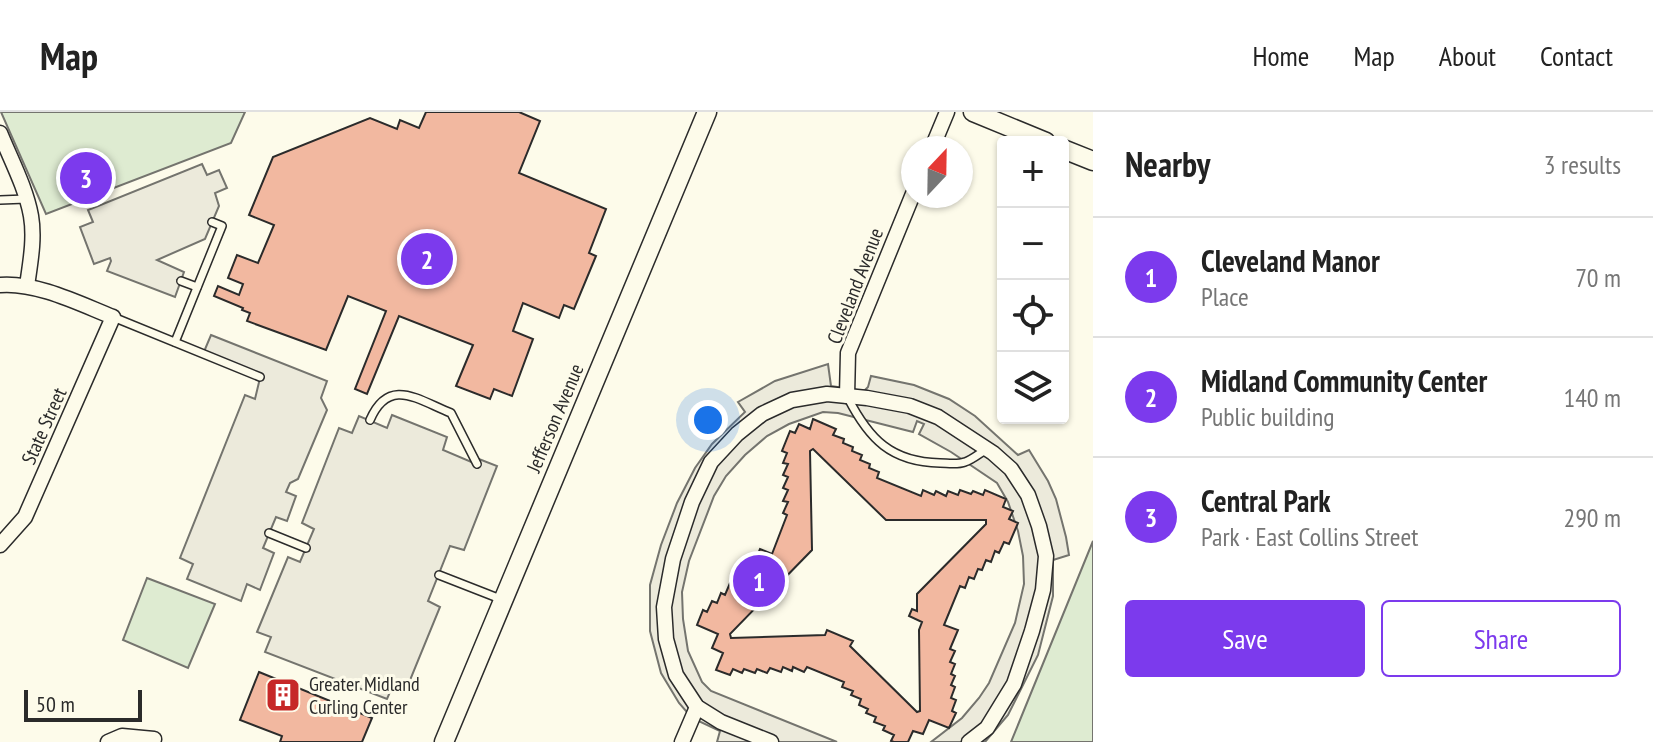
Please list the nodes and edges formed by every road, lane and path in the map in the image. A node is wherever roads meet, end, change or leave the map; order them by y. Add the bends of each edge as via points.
1 (707, 112) edge
2 (947, 112) edge
3 (973, 112) edge
4 (0, 133) edge
5 (937, 136) edge
6 (1031, 136) edge
7 (1069, 151) edge
8 (1093, 161) edge
9 (26, 199) junction
10 (0, 200) edge
11 (907, 208) edge
12 (212, 222) dead end
13 (181, 281) dead end
14 (0, 285) edge
15 (27, 286) junction
16 (197, 287) junction
17 (113, 317) junction
18 (175, 342) junction
19 (260, 377) dead end
20 (847, 396) junction
21 (370, 420) dead end
22 (987, 449) junction
23 (477, 464) dead end
24 (269, 533) dead end
25 (0, 545) edge
26 (306, 548) dead end
27 (439, 575) dead end
28 (503, 600) junction
29 (697, 707) junction
30 (154, 739) dead end
31 (108, 742) edge
32 (444, 742) edge
33 (682, 742) edge
34 (771, 742) edge
35 (969, 742) edge

1 - 28 street, Jefferson Avenue
2 - 5 street
3 - 6 street
4 - 9 street
7 - 8 street
9 - 10 lane
9 - 15 street via 32,217
11 - 20 street, Cleveland Avenue via 848,353
12 - 16 lane via 222,226
13 - 16 lane
14 - 15 street
15 - 17 street
16 - 18 lane
17 - 18 lane
17 - 25 street, State Street via 25,517
18 - 19 lane
20 - 22 street via 910,406 938,417
20 - 22 lane via 875,439 900,456 921,463 966,462
20 - 29 street via 792,400 762,414 711,462 673,559 664,607 676,675
21 - 23 lane via 376,406 392,395 451,413
22 - 35 street via 1011,469 1028,495 1046,556 1043,590 1014,684 987,728
24 - 26 lane
27 - 28 lane
28 - 32 street, Jefferson Avenue
29 - 33 street
29 - 34 street
30 - 31 street via 122,736

